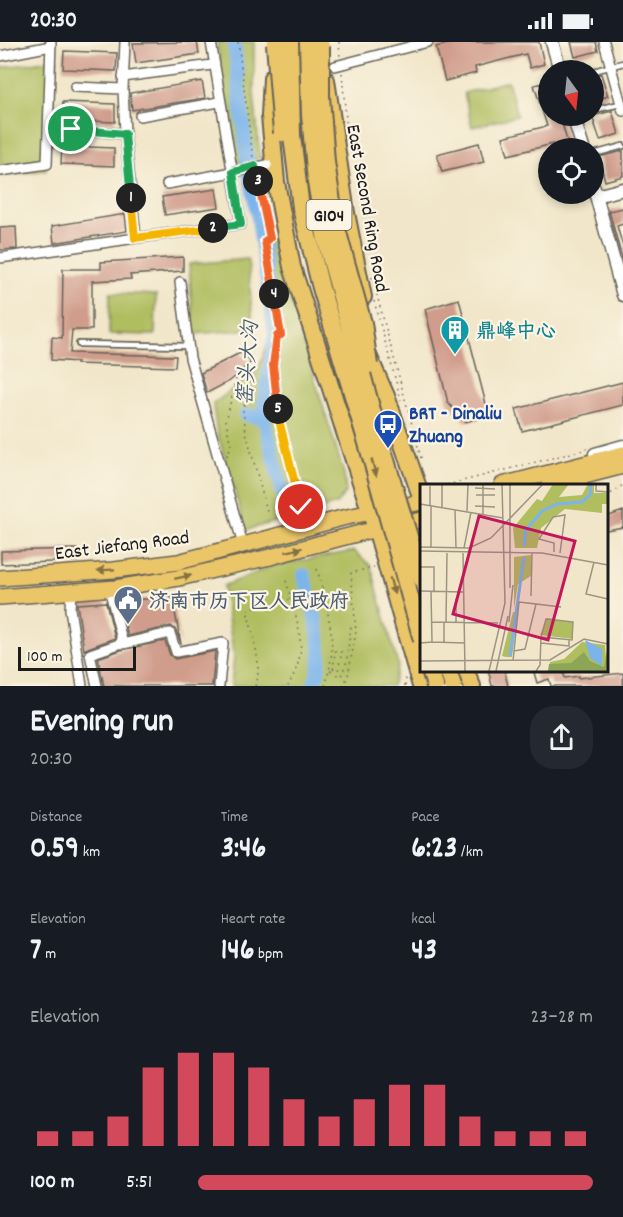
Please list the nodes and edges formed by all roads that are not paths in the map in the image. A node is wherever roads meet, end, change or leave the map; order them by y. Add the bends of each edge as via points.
1 (125, 42) edge
2 (211, 42) edge
3 (428, 42) edge
4 (552, 42) edge
5 (604, 42) edge
6 (280, 43) edge
7 (317, 43) edge
8 (51, 44) edge
9 (0, 56) edge
10 (557, 60) edge
11 (623, 63) edge
12 (212, 65) dead end
13 (338, 65) road end
14 (611, 67) junction
15 (604, 69) edge
16 (123, 77) junction
17 (75, 87) dead end
18 (123, 88) junction
19 (219, 102) dead end
20 (622, 106) edge
21 (604, 109) edge
22 (140, 116) dead end
23 (71, 129) dead end
24 (125, 134) junction
25 (623, 146) edge
26 (604, 151) edge
27 (271, 164) junction
28 (0, 171) edge
29 (233, 172) junction
30 (167, 184) dead end
31 (623, 189) edge
32 (604, 191) edge
33 (598, 204) edge
34 (135, 238) junction
35 (0, 258) edge
36 (180, 282) dead end
37 (623, 295) edge
38 (79, 344) dead end
39 (188, 346) junction
40 (322, 360) junction
41 (373, 442) junction
42 (623, 446) edge
43 (575, 466) junction
44 (621, 470) edge
45 (506, 484) edge
46 (555, 484) edge
47 (601, 484) edge
48 (420, 494) edge
49 (420, 500) edge
50 (370, 513) junction
51 (420, 520) edge
52 (375, 530) junction
53 (243, 546) junction
54 (420, 574) edge
55 (0, 578) edge
56 (109, 588) junction
57 (71, 591) junction
58 (0, 597) edge
59 (420, 632) edge
60 (122, 643) junction
61 (430, 671) edge
62 (448, 671) edge
63 (463, 671) edge
64 (464, 671) edge
65 (465, 671) edge
66 (82, 686) edge
67 (97, 686) edge
68 (219, 686) edge
69 (410, 686) edge
70 (433, 686) edge
71 (450, 686) edge
72 (472, 686) edge

1 - 16 street
2 - 29 street
3 - 13 street
4 - 10 street
5 - 14 street
6 - 27 highway via 270,116
6 - 40 highway, G104 via 296,206 329,337
6 - 41 highway, bridge via 286,169 298,240 324,337
7 - 41 highway, bridge via 326,162 335,222 363,323
7 - 48 highway, East Second Ring Road via 379,378
8 - 9 street
8 - 28 street via 47,164
11 - 14 lane
12 - 16 street
14 - 15 lane
14 - 20 street
16 - 18 street
17 - 18 street
18 - 24 street
19 - 22 street
20 - 21 lane
23 - 24 street
24 - 34 street
25 - 26 lane
27 - 29 street, bridge
27 - 40 highway via 292,267
29 - 30 street
29 - 34 street via 241,224
31 - 32 street
33 - 37 street
34 - 35 street
36 - 39 street
38 - 39 lane
39 - 53 street
40 - 50 highway, G104
41 - 54 highway, bridge
41 -> 59 highway, bridge
42 - 43 street via 592,455
43 - 44 main road
43 - 45 main road
44 - 46 main road
44 - 47 main road
49 - 50 main road, East Jiefang Road
50 - 52 highway, G104
50 - 53 main road, East Jiefang Road, bridge
51 - 52 main road, East Jiefang Road
56 -> 52 main road, East Jiefang Road, bridge via 179,578
52 -> 69 highway, G104
53 -> 55 main road, East Jiefang Road via 178,562
56 - 57 main road, East Jiefang Road
56 - 60 street
57 - 58 main road, East Jiefang Road
57 - 66 street via 70,609
60 - 67 street via 90,654
60 - 68 street via 170,633 176,652 223,643
61 - 70 highway, bridge
62 - 71 highway, bridge
63 - 70 main road
64 - 71 main road
65 - 72 highway

